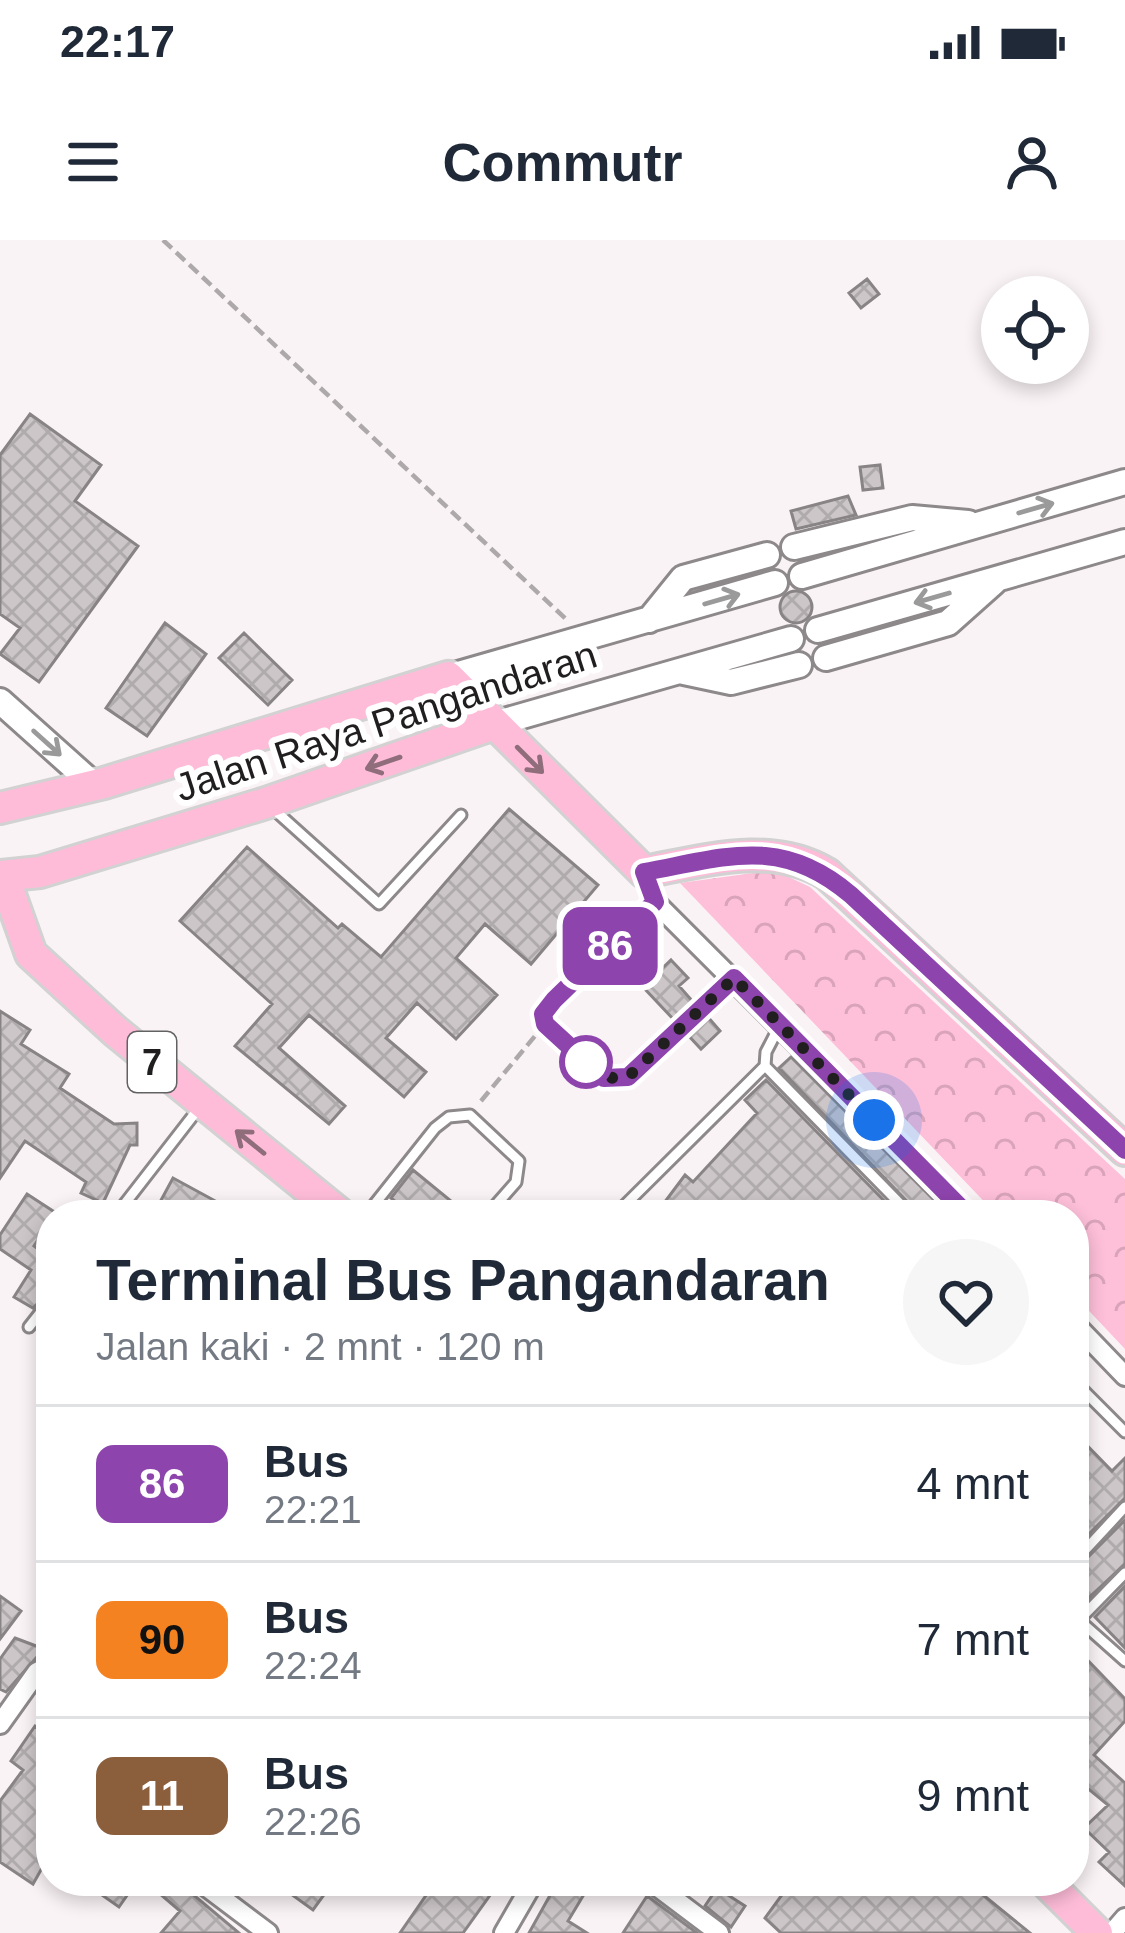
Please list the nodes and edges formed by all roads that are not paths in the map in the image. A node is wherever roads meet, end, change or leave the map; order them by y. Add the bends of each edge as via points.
1 (1125, 482) edge
2 (977, 525) junction
3 (1125, 542) edge
4 (794, 547) dead end
5 (767, 555) dead end
6 (802, 576) dead end
7 (995, 580) junction
8 (775, 584) dead end
9 (649, 620) junction
10 (818, 630) dead end
11 (791, 639) dead end
12 (826, 658) dead end
13 (799, 665) dead end
14 (679, 670) junction
15 (448, 677) junction
16 (0, 700) edge
17 (494, 724) junction
18 (94, 785) junction
19 (266, 803) junction
20 (0, 808) edge
21 (461, 815) dead end
22 (644, 872) junction
23 (2, 877) edge
24 (655, 902) junction
25 (734, 978) junction
26 (780, 1025) junction
27 (765, 1066) junction
28 (202, 1104) junction
29 (1125, 1150) edge
30 (128, 1200) edge
31 (322, 1200) edge
32 (378, 1200) edge
33 (500, 1200) edge
34 (630, 1200) edge
35 (896, 1200) edge
36 (953, 1200) edge
37 (36, 1318) edge
38 (29, 1327) dead end
39 (1089, 1342) edge
40 (1125, 1376) edge
41 (1089, 1396) edge
42 (1125, 1432) edge
43 (1125, 1507) edge
44 (1089, 1546) edge
45 (1125, 1573) edge
46 (1089, 1610) edge
47 (1089, 1628) edge
48 (1122, 1654) edge
49 (36, 1673) edge
50 (0, 1724) edge
51 (219, 1896) edge
52 (525, 1896) edge
53 (670, 1896) edge
54 (1060, 1896) edge
55 (1125, 1918) edge
56 (268, 1933) edge
57 (504, 1933) edge
58 (719, 1933) edge
59 (1097, 1933) edge
60 (1112, 1933) edge

2 -> 1 street
2 - 4 street via 919,517
2 - 6 street
3 - 7 street
5 - 9 street via 683,578
7 -> 10 street
7 - 12 street via 948,622
9 -> 8 street, Jalan Raya Pangandaran
9 - 15 street, Jalan Raya Pangandaran
11 - 14 street, Jalan Raya Pangandaran
13 - 14 street via 731,682
14 - 17 street, Jalan Raya Pangandaran
15 - 17 highway
15 - 18 highway, Jalan Raya Pangandaran
16 -> 18 street
17 -> 19 highway, Jalan Raya Pangandaran
17 -> 22 highway
18 - 20 highway, Jalan Raya Pangandaran
19 - 21 lane via 379,904
19 - 23 highway, Jalan Raya Pangandaran
22 - 24 street
22 - 29 highway via 735,857 805,861
23 - 28 highway, 7 via 31,954
24 - 25 street
24 - 25 lane via 554,1000 545,1024 616,1082
25 - 26 street
26 - 27 lane
26 - 36 street
27 - 34 lane
27 - 35 lane
28 - 30 lane
31 -> 28 highway, 7
32 - 33 lane via 435,1128 470,1114 519,1161 516,1182
37 - 38 lane
39 - 40 street
41 - 42 lane
43 - 44 lane
45 - 46 lane
47 - 48 lane
49 - 50 street
51 - 56 street
52 - 57 street
53 - 58 street
54 - 59 highway
55 - 60 street

